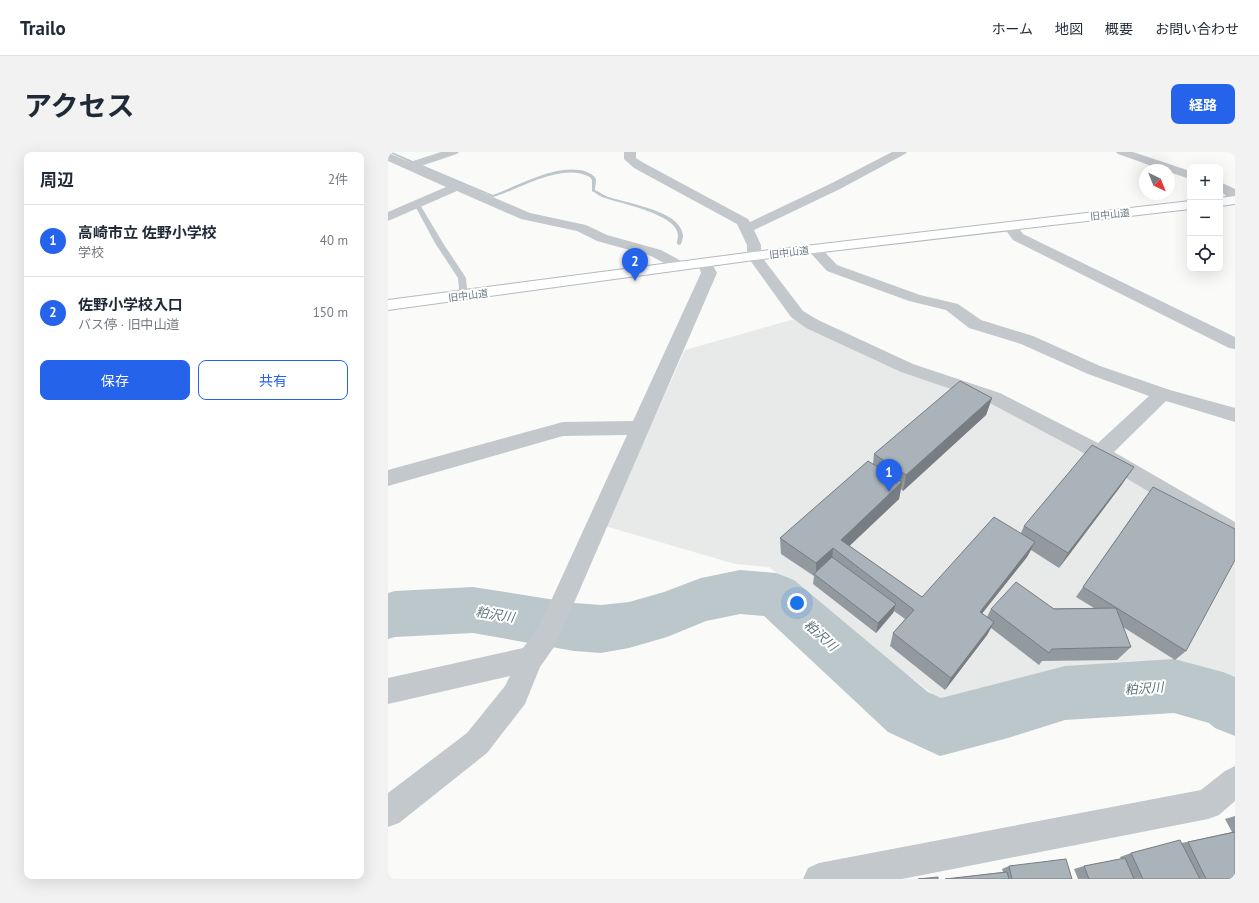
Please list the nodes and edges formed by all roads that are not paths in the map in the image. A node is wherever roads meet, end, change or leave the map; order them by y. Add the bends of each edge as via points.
1 (453, 152) edge
2 (630, 152) edge
3 (1122, 152) edge
4 (892, 153) edge
5 (388, 157) edge
6 (410, 166) junction
7 (1187, 174) edge
8 (456, 187) junction
9 (1223, 187) edge
10 (1235, 196) edge
11 (1235, 200) edge
12 (1223, 202) edge
13 (417, 204) junction
14 (1187, 205) edge
15 (388, 217) edge
16 (1009, 225) junction
17 (747, 228) junction
18 (814, 248) junction
19 (754, 256) junction
20 (705, 263) junction
21 (680, 266) junction
22 (461, 296) junction
23 (388, 305) edge
24 (1235, 344) edge
25 (1163, 394) junction
26 (1235, 415) edge
27 (640, 428) junction
28 (1100, 453) junction
29 (388, 478) edge
30 (1235, 533) edge
31 (531, 659) junction
32 (388, 691) edge
33 (1235, 781) edge
34 (388, 812) edge
35 (819, 879) edge

1 - 6 street
2 - 17 street via 630,159 638,165 743,222
3 - 7 street
4 - 17 street via 836,186
5 - 6 street
6 - 8 street
8 - 13 street
8 - 21 street via 526,216 581,228 602,238 656,253
9 - 10 street
11 - 12 main road
13 - 15 street
13 - 22 lane via 462,278
14 - 16 main road, 旧中山道
16 - 18 main road, 旧中山道
16 - 24 street via 1018,237
17 - 19 street via 754,245
18 - 19 main road, 旧中山道
18 - 25 street via 832,268 915,298 952,307 975,324 1027,340 1094,370
19 - 20 main road, 旧中山道
19 - 28 street via 797,314 812,324 907,368 993,397
20 - 21 main road, 旧中山道
20 - 27 street via 709,273
21 - 22 main road, 旧中山道
22 - 23 main road, 旧中山道
25 - 26 street
25 - 28 street
27 - 29 street via 563,430
27 - 31 street via 559,610 545,639
28 - 30 street
31 - 32 street
31 - 34 street via 514,695 477,743
33 - 35 street via 1208,804

